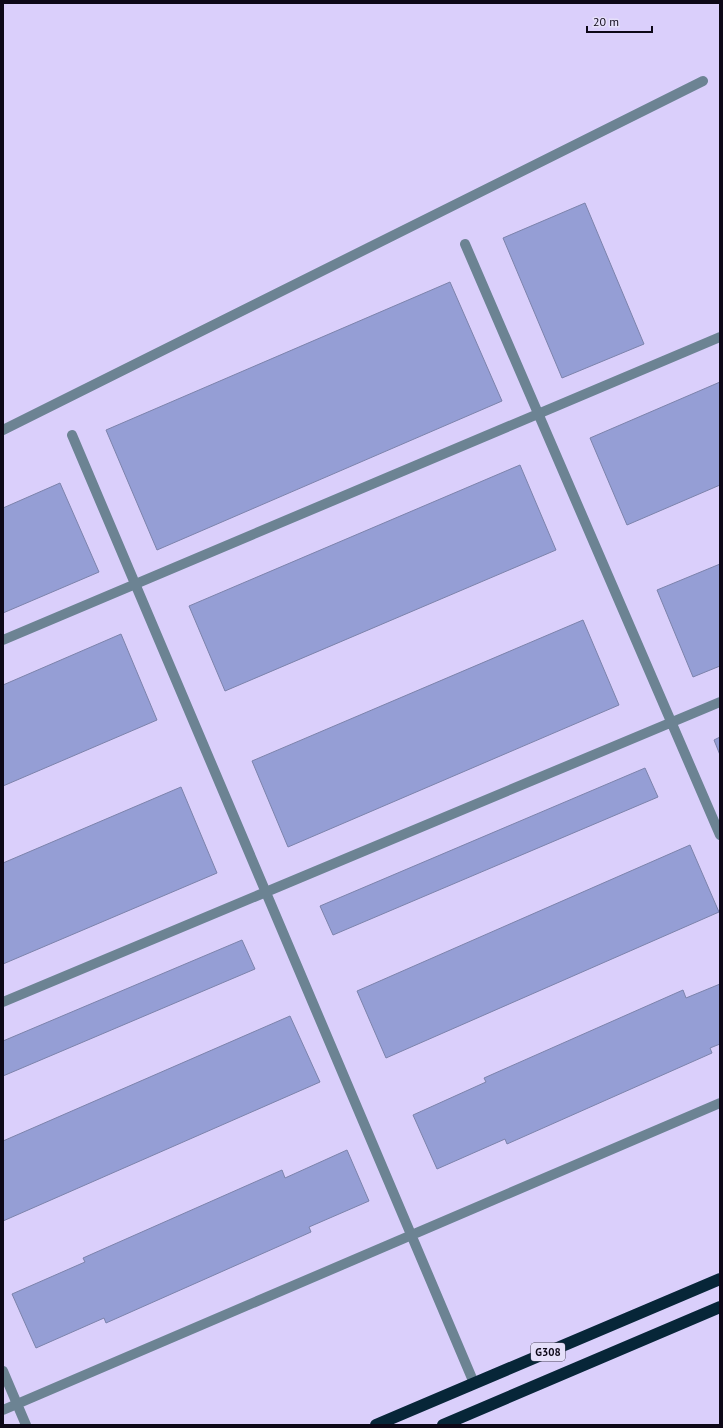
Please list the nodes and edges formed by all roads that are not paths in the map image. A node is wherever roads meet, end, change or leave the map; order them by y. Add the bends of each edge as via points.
1 (703, 81) dead end
2 (465, 244) dead end
3 (720, 337) edge
4 (538, 414) junction
5 (3, 430) edge
6 (72, 435) dead end
7 (135, 584) junction
8 (3, 640) edge
9 (720, 702) edge
10 (672, 722) junction
11 (720, 834) edge
12 (266, 892) junction
13 (3, 1002) edge
14 (720, 1103) edge
15 (411, 1235) junction
16 (720, 1279) edge
17 (720, 1307) edge
18 (3, 1371) edge
19 (474, 1383) junction
20 (17, 1404) junction
21 (3, 1410) edge
22 (26, 1425) edge
23 (376, 1425) edge
24 (443, 1425) edge

1 - 5 lane
2 - 4 lane
3 - 4 lane
4 - 7 lane
4 - 10 lane
6 - 7 lane
7 - 8 lane
7 - 12 lane
9 - 10 lane
10 - 11 lane
10 - 12 lane
12 - 13 lane
12 - 15 lane
14 - 15 lane
15 - 19 lane
15 - 20 lane
16 - 19 highway, G308
17 - 24 highway, G308
18 - 20 lane
19 - 23 highway, G308
20 - 21 lane
20 - 22 lane

